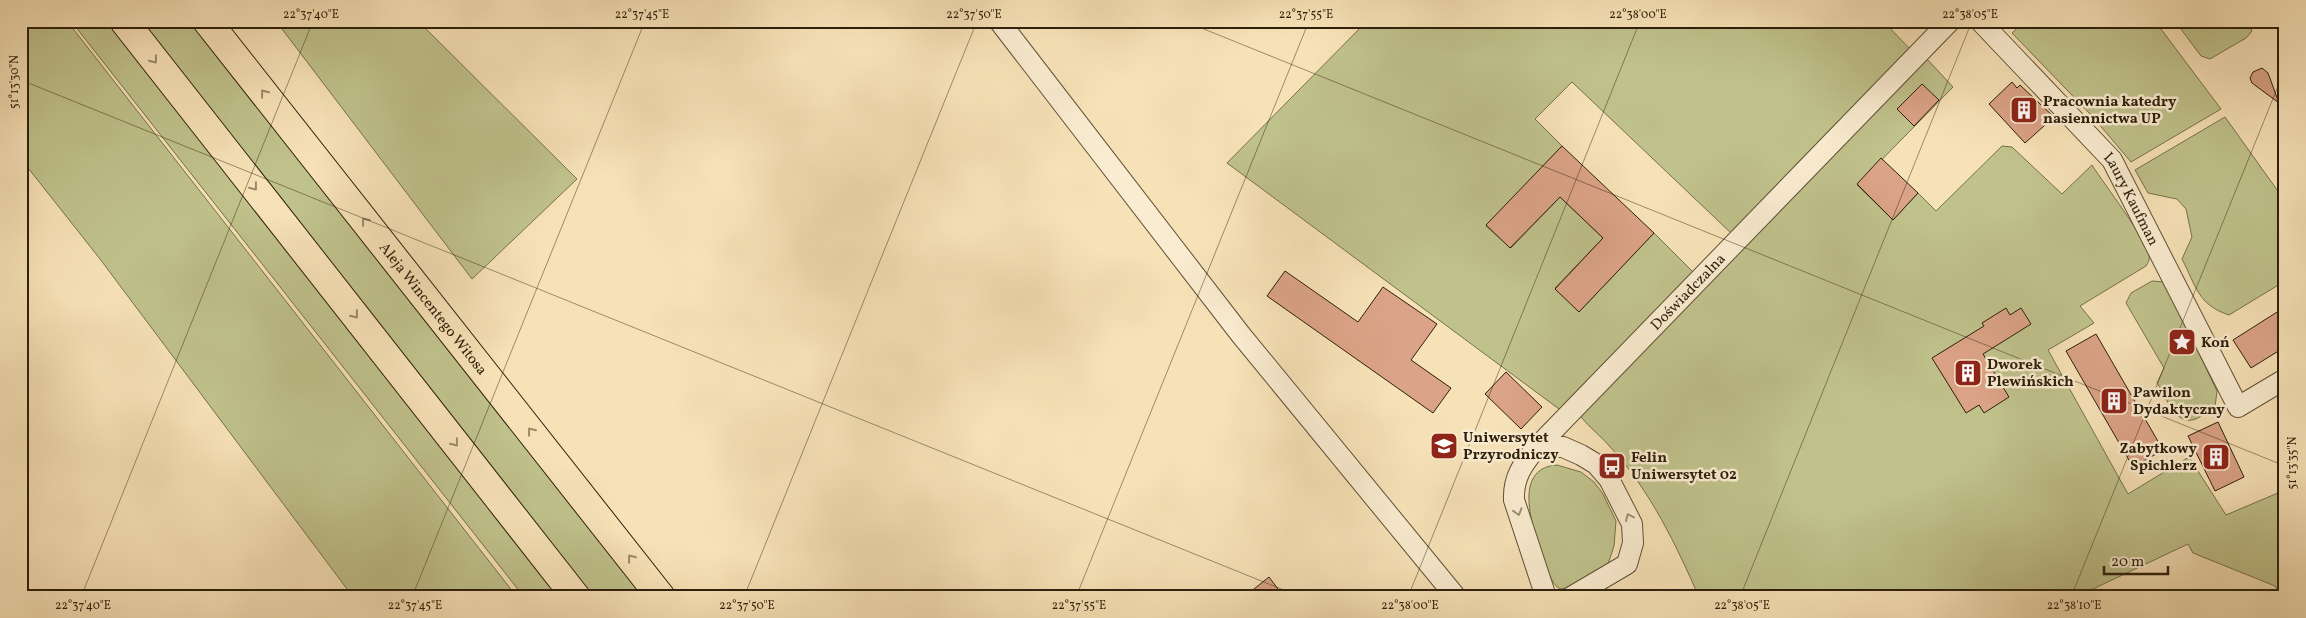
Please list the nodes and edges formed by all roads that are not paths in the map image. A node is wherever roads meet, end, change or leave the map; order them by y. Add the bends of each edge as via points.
1 (124, 21) edge
2 (207, 21) edge
3 (998, 21) edge
4 (1950, 21) edge
5 (1981, 22) edge
6 (2285, 379) edge
7 (1537, 447) junction
8 (576, 597) edge
9 (661, 597) edge
10 (1456, 597) edge
11 (1546, 597) edge
12 (1571, 597) edge

1 -> 8 main road
9 -> 2 main road, Aleja Wincentego Witosa
3 - 10 street via 1241,335
4 - 7 street, Doświadczalna
5 - 6 street, Laury Kaufman via 2112,160 2238,406
7 -> 11 street, Doświadczalna via 1517,473 1514,500
12 -> 7 street via 1627,564 1633,544 1632,524 1609,479 1596,464 1564,447

